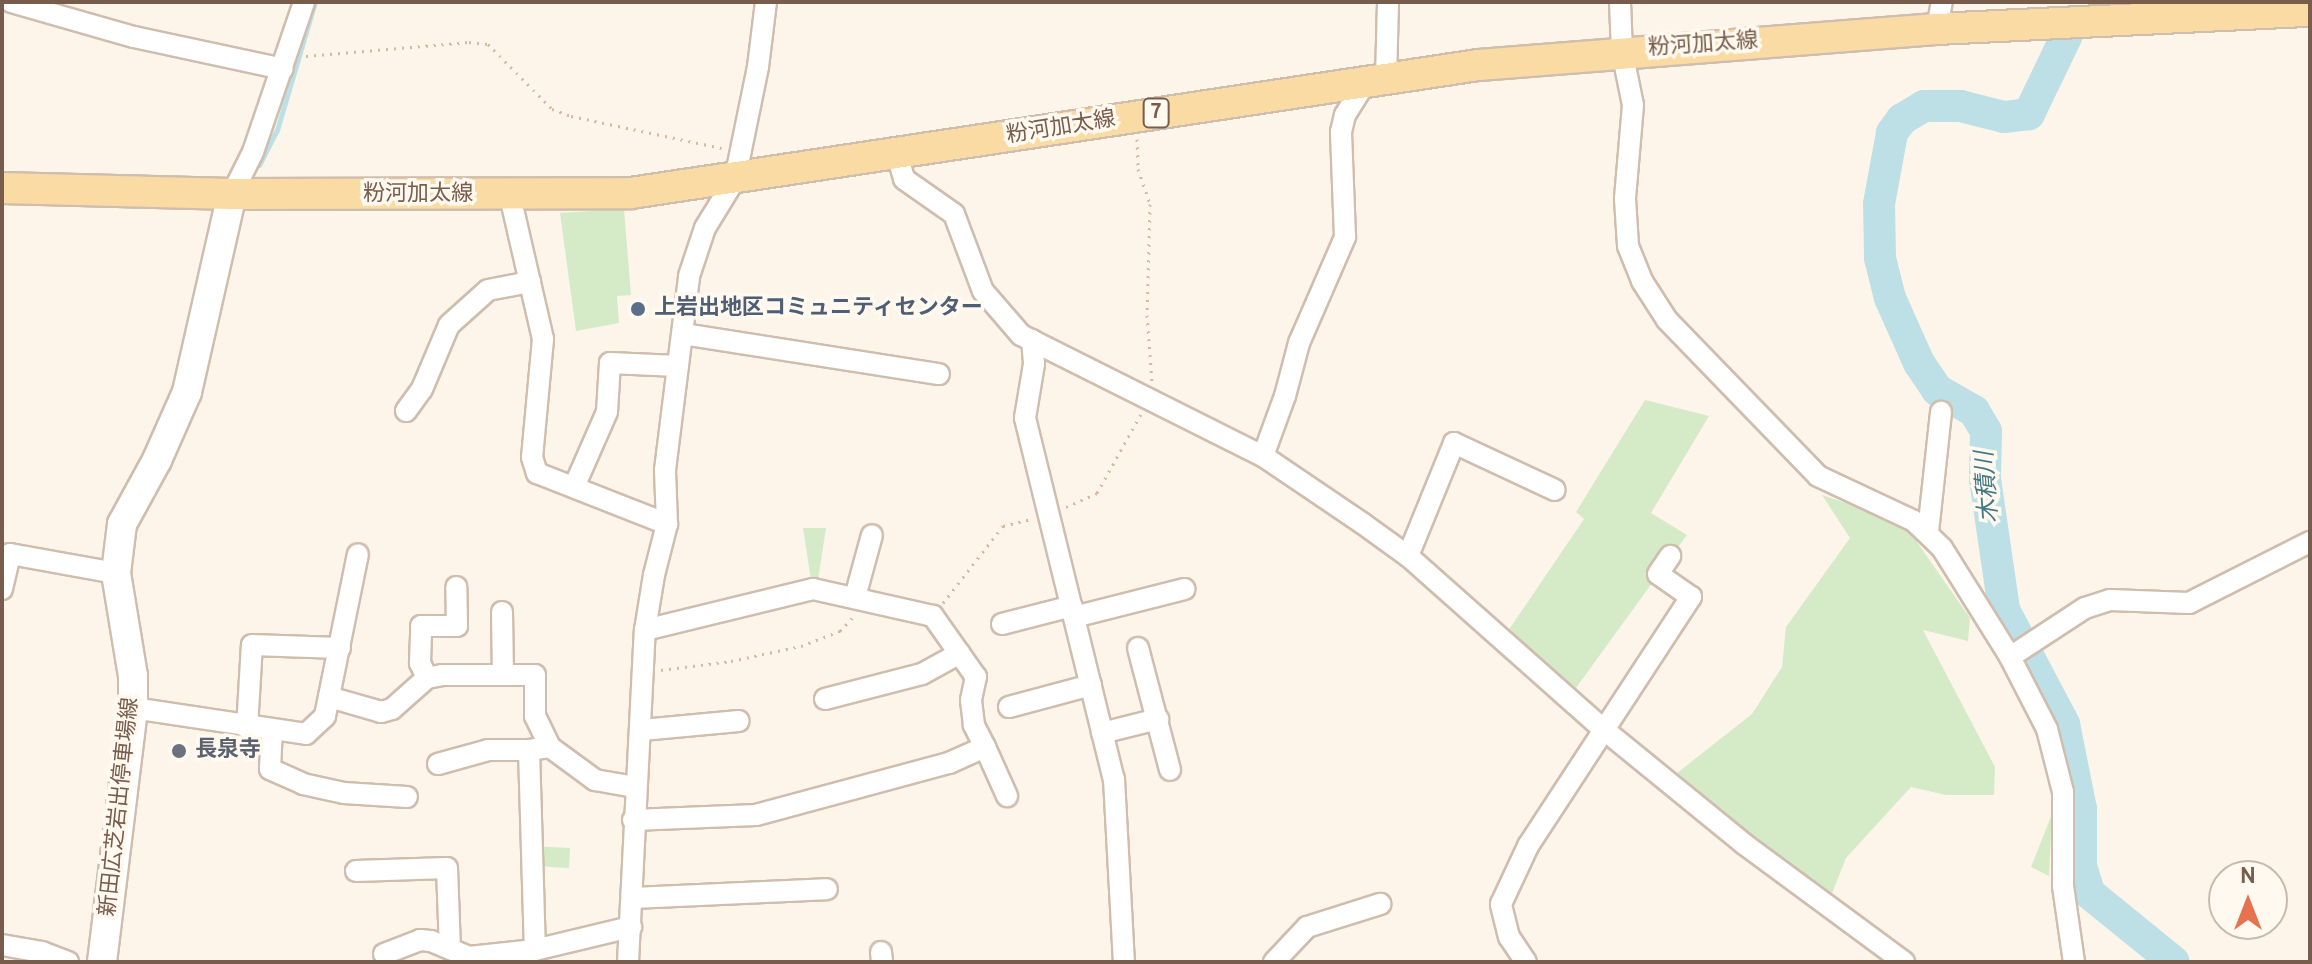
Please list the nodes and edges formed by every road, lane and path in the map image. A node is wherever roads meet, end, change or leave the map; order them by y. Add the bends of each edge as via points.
1 (11, 2) edge
2 (304, 2) edge
3 (766, 2) edge
4 (1388, 2) edge
5 (1620, 2) edge
6 (2185, 9) edge
7 (2310, 11) edge
8 (1940, 15) edge
9 (1622, 51) junction
10 (285, 64) junction
11 (1376, 81) junction
12 (897, 154) junction
13 (738, 165) junction
14 (2, 188) edge
15 (232, 194) junction
16 (510, 196) junction
17 (530, 282) junction
18 (683, 334) junction
19 (1032, 340) junction
20 (678, 366) junction
21 (939, 374) dead end
22 (406, 411) dead end
23 (1941, 412) dead end
24 (1263, 456) junction
25 (574, 487) junction
26 (1555, 490) dead end
27 (667, 524) junction
28 (1928, 532) junction
29 (872, 535) dead end
30 (2310, 542) edge
31 (358, 554) dead end
32 (1408, 556) junction
33 (1670, 556) dead end
34 (116, 573) junction
35 (456, 587) dead end
36 (2, 589) edge
37 (1185, 589) dead end
38 (862, 598) junction
39 (1073, 611) junction
40 (502, 612) dead end
41 (1002, 624) dead end
42 (645, 630) junction
43 (340, 648) junction
44 (1138, 648) dead end
45 (2020, 651) junction
46 (960, 653) junction
47 (642, 673) junction
48 (503, 675) junction
49 (427, 678) junction
50 (1091, 685) junction
51 (329, 697) junction
52 (825, 699) dead end
53 (1009, 707) dead end
54 (133, 708) junction
55 (1158, 719) junction
56 (739, 721) dead end
57 (247, 728) junction
58 (1602, 728) junction
59 (272, 729) junction
60 (642, 730) junction
61 (1102, 733) junction
62 (985, 747) junction
63 (539, 748) junction
64 (438, 764) dead end
65 (1170, 770) dead end
66 (635, 787) junction
67 (1007, 796) dead end
68 (407, 797) dead end
69 (633, 820) junction
70 (356, 871) dead end
71 (827, 889) dead end
72 (632, 898) junction
73 (1380, 904) dead end
74 (631, 927) junction
75 (2, 945) edge
76 (450, 949) junction
77 (535, 950) junction
78 (384, 954) dead end
79 (493, 959) edge
80 (68, 962) edge
81 (102, 962) edge
82 (628, 962) edge
83 (1124, 962) edge
84 (1274, 962) edge
85 (1526, 962) edge
86 (1904, 962) edge
87 (2074, 962) edge

1 - 10 street via 134,37
2 - 10 street
3 - 13 street
4 - 11 street
5 - 9 street
6 - 7 main road, 粉河加太線 / 7
6 - 8 main road, 粉河加太線 / 7
8 - 9 main road, 粉河加太線 / 7
9 - 11 main road, 粉河加太線 / 7
9 - 28 street via 1633,105 1625,199 1628,246 1642,281 1667,320 1818,476
10 - 13 path via 488,44 552,109
10 - 15 street
11 - 12 main road, 粉河加太線 / 7
11 - 24 street via 1345,115 1345,237 1299,343
12 - 13 main road, 粉河加太線 / 7
12 - 19 street via 904,179 954,214 983,291 1021,335
13 - 16 main road, 粉河加太線 / 7 via 631,193
13 - 18 street via 693,264
14 - 15 main road, 粉河加太線 / 7
15 - 16 main road, 粉河加太線 / 7
15 - 34 main road, 新田広芝岩出停車場線 via 187,392 122,524
16 - 17 street
17 - 22 street via 488,290 449,325 422,389
17 - 25 street via 543,339 532,457 537,473
18 - 20 street
18 - 21 street
19 - 24 street
19 - 39 street via 1034,364 1025,418
20 - 25 street via 610,363 607,412
20 - 27 street via 665,470
23 - 28 street
24 - 32 street
25 - 27 street
26 - 32 street via 1454,443
27 - 42 street
28 - 45 street
29 - 38 street
30 - 45 street via 2189,603 2110,600 2085,608
31 - 43 street
32 - 58 street
33 - 58 street via 1658,574 1691,597
34 - 36 street via 10,554
34 - 54 main road, 新田広芝岩出停車場線
35 - 49 street via 457,626 421,626 420,663
37 - 39 street
38 - 42 street via 813,589
38 - 46 street via 933,616
38 - 47 path via 840,631 801,646
39 - 41 street
39 - 50 street
40 - 48 street
42 - 47 street
43 - 51 street
43 - 57 street via 252,645
44 - 55 street
45 - 87 street via 2063,792 2063,886
46 - 52 street via 922,674
46 - 62 street via 976,677 971,700 974,725
47 - 60 street
48 - 49 street
48 - 63 street via 535,675
49 - 51 street via 392,709 381,712
50 - 53 street
50 - 61 street
51 - 59 street via 325,716 306,734
54 - 57 street
54 - 81 main road, 新田広芝岩出停車場線
55 - 61 street
55 - 65 street
56 - 60 street
57 - 59 street
58 - 85 street via 1528,846 1501,904 1509,937
58 - 86 street via 1744,844
59 - 68 street via 270,769 303,784 344,793
60 - 66 street
61 - 83 street via 1114,779
62 - 67 street
62 - 69 street via 949,763 756,815
63 - 64 street via 488,750
63 - 66 street via 595,780
63 - 77 street
66 - 69 street
69 - 72 street
70 - 76 street via 447,868
71 - 72 street
72 - 74 street
73 - 84 street via 1307,927
74 - 77 street
74 - 82 street
75 - 80 street
76 - 78 street via 420,940
76 - 79 street
77 - 79 street

